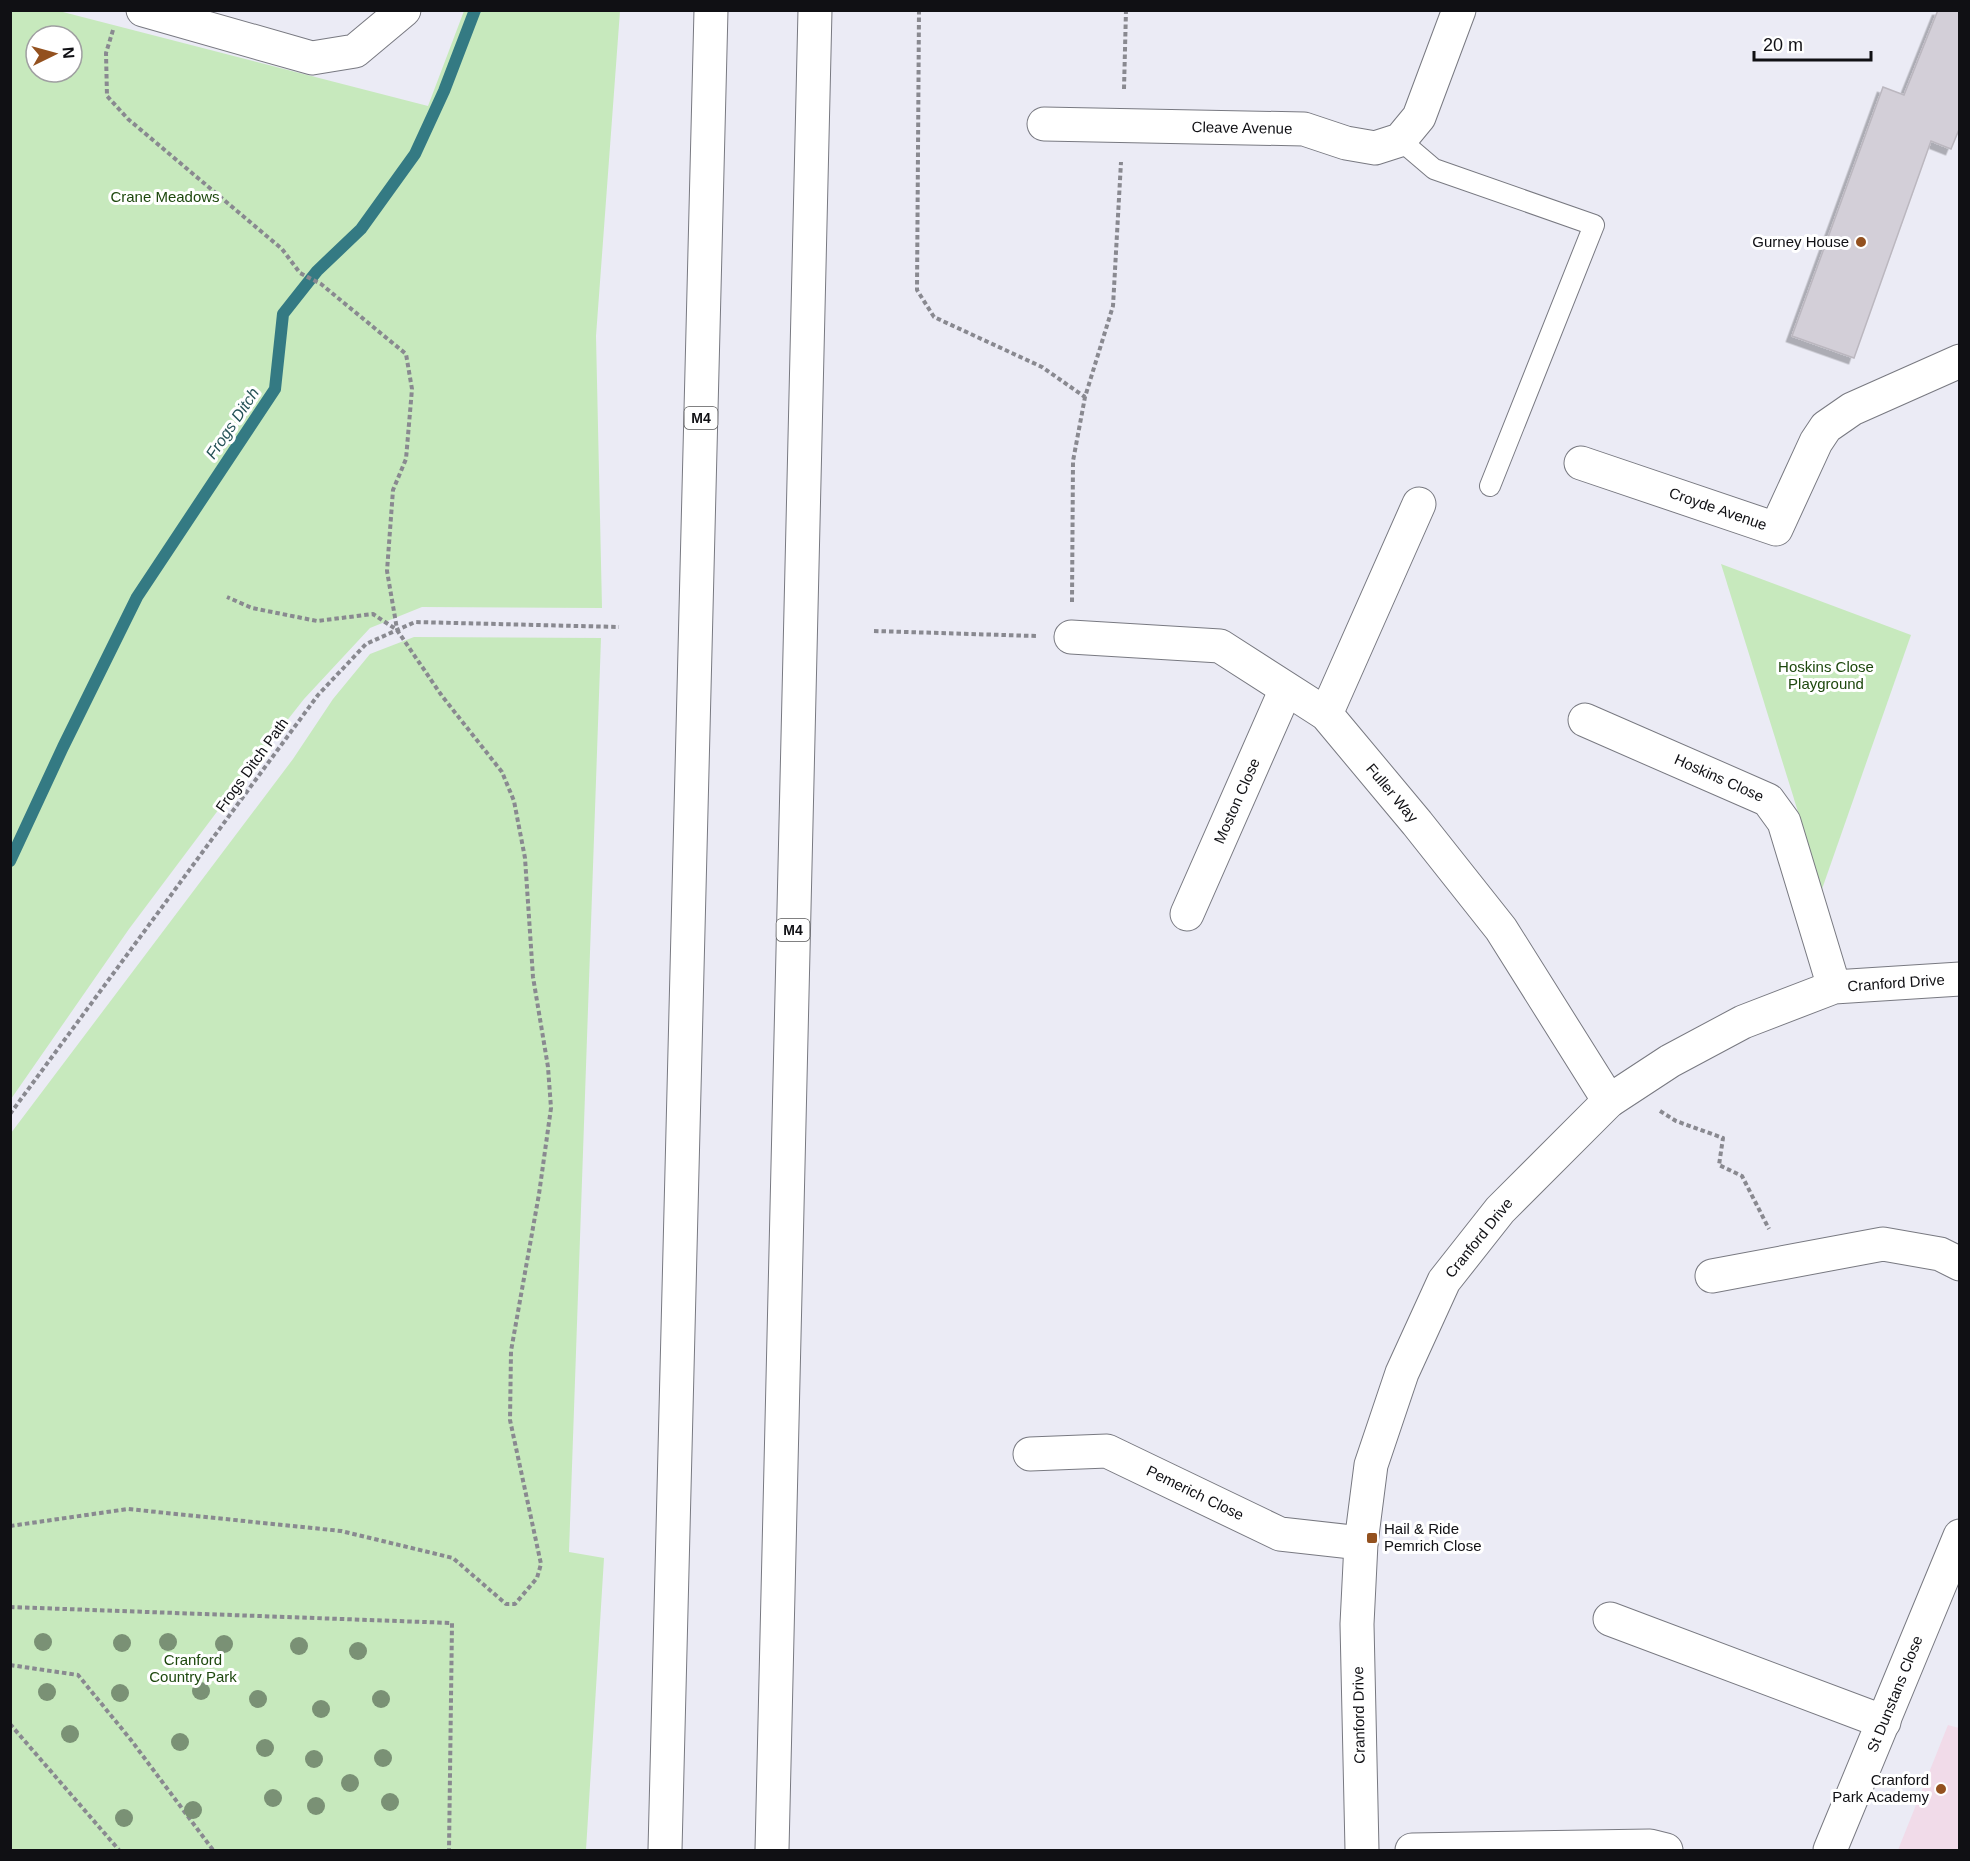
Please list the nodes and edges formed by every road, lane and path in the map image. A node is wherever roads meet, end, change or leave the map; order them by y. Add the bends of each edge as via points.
1 (404, 10) edge
2 (711, 10) edge
3 (815, 10) edge
4 (919, 10) edge
5 (1126, 10) edge
6 (1459, 10) edge
7 (129, 16) edge
8 (1044, 124) dead end
9 (1123, 125) junction
10 (1400, 140) junction
11 (1959, 361) edge
12 (1085, 397) junction
13 (1581, 463) dead end
14 (1491, 486) dead end
15 (1419, 504) dead end
16 (227, 597) dead end
17 (619, 627) dead end
18 (397, 630) junction
19 (874, 631) dead end
20 (1071, 637) junction
21 (1286, 688) junction
22 (1326, 714) junction
23 (1585, 720) dead end
24 (1187, 914) dead end
25 (1959, 979) edge
26 (1834, 987) junction
27 (1617, 1095) junction
28 (10, 1114) edge
29 (1787, 1262) junction
30 (1959, 1264) edge
31 (1712, 1276) dead end
32 (1030, 1454) dead end
33 (10, 1526) edge
34 (1959, 1536) edge
35 (1361, 1543) junction
36 (10, 1607) edge
37 (1610, 1619) dead end
38 (10, 1665) edge
39 (1884, 1722) junction
40 (10, 1724) edge
41 (119, 1851) edge
42 (213, 1851) edge
43 (449, 1851) edge
44 (665, 1851) edge
45 (772, 1851) edge
46 (1362, 1851) edge
47 (1412, 1851) edge
48 (1666, 1851) edge
49 (1830, 1851) edge

1 - 7 main road via 355,51 312,58
2 - 44 main road, M4
3 - 45 main road, M4
4 - 12 path via 917,290 934,317 1042,367
5 - 9 path
6 - 10 main road via 1419,117
7 - 18 path via 106,53 107,96 128,119 282,249 300,273 321,284 406,354 412,389 406,459 393,490 387,571
8 - 9 main road, Cleave Avenue
9 - 10 main road, Cleave Avenue via 1305,129 1375,148
9 - 12 path via 1113,306
10 - 14 lane via 1434,169 1594,225
11 - 13 main road, Croyde Avenue via 1852,409 1826,427 1776,529
12 - 20 path via 1073,461
15 - 22 main road
16 - 18 path via 252,608 318,621 373,614
17 - 18 path, Frogs Ditch Path via 415,622
18 - 28 path, Frogs Ditch Path via 366,644 318,695
18 - 33 path via 442,696 502,772 514,801 525,858 533,977 551,1108 511,1351 510,1420 540,1564 537,1578 515,1604 506,1604 453,1558 340,1531 128,1509
19 - 20 path
20 - 21 main road, Fuller Way via 1220,646
21 - 22 main road, Fuller Way
21 - 24 main road, Moston Close
22 - 27 main road, Fuller Way via 1501,929
23 - 26 main road, Hoskins Close via 1768,800 1784,822
25 - 26 main road, Cranford Drive
26 - 27 main road, Cranford Drive via 1743,1022
27 - 29 path via 1723,1138 1719,1165 1742,1176
27 - 35 main road, Cranford Drive via 1500,1210 1444,1281 1402,1373 1371,1465
29 - 30 main road via 1883,1244 1940,1254
29 - 31 main road
32 - 35 main road, Pemerich Close via 1107,1451 1280,1534
34 - 39 main road, St Dunstans Close
35 - 46 main road, Cranford Drive via 1357,1624
36 - 43 path via 452,1623
37 - 39 main road
38 - 42 path via 78,1675
39 - 49 main road, St Dunstans Close
40 - 41 path
47 - 48 main road via 1650,1846

